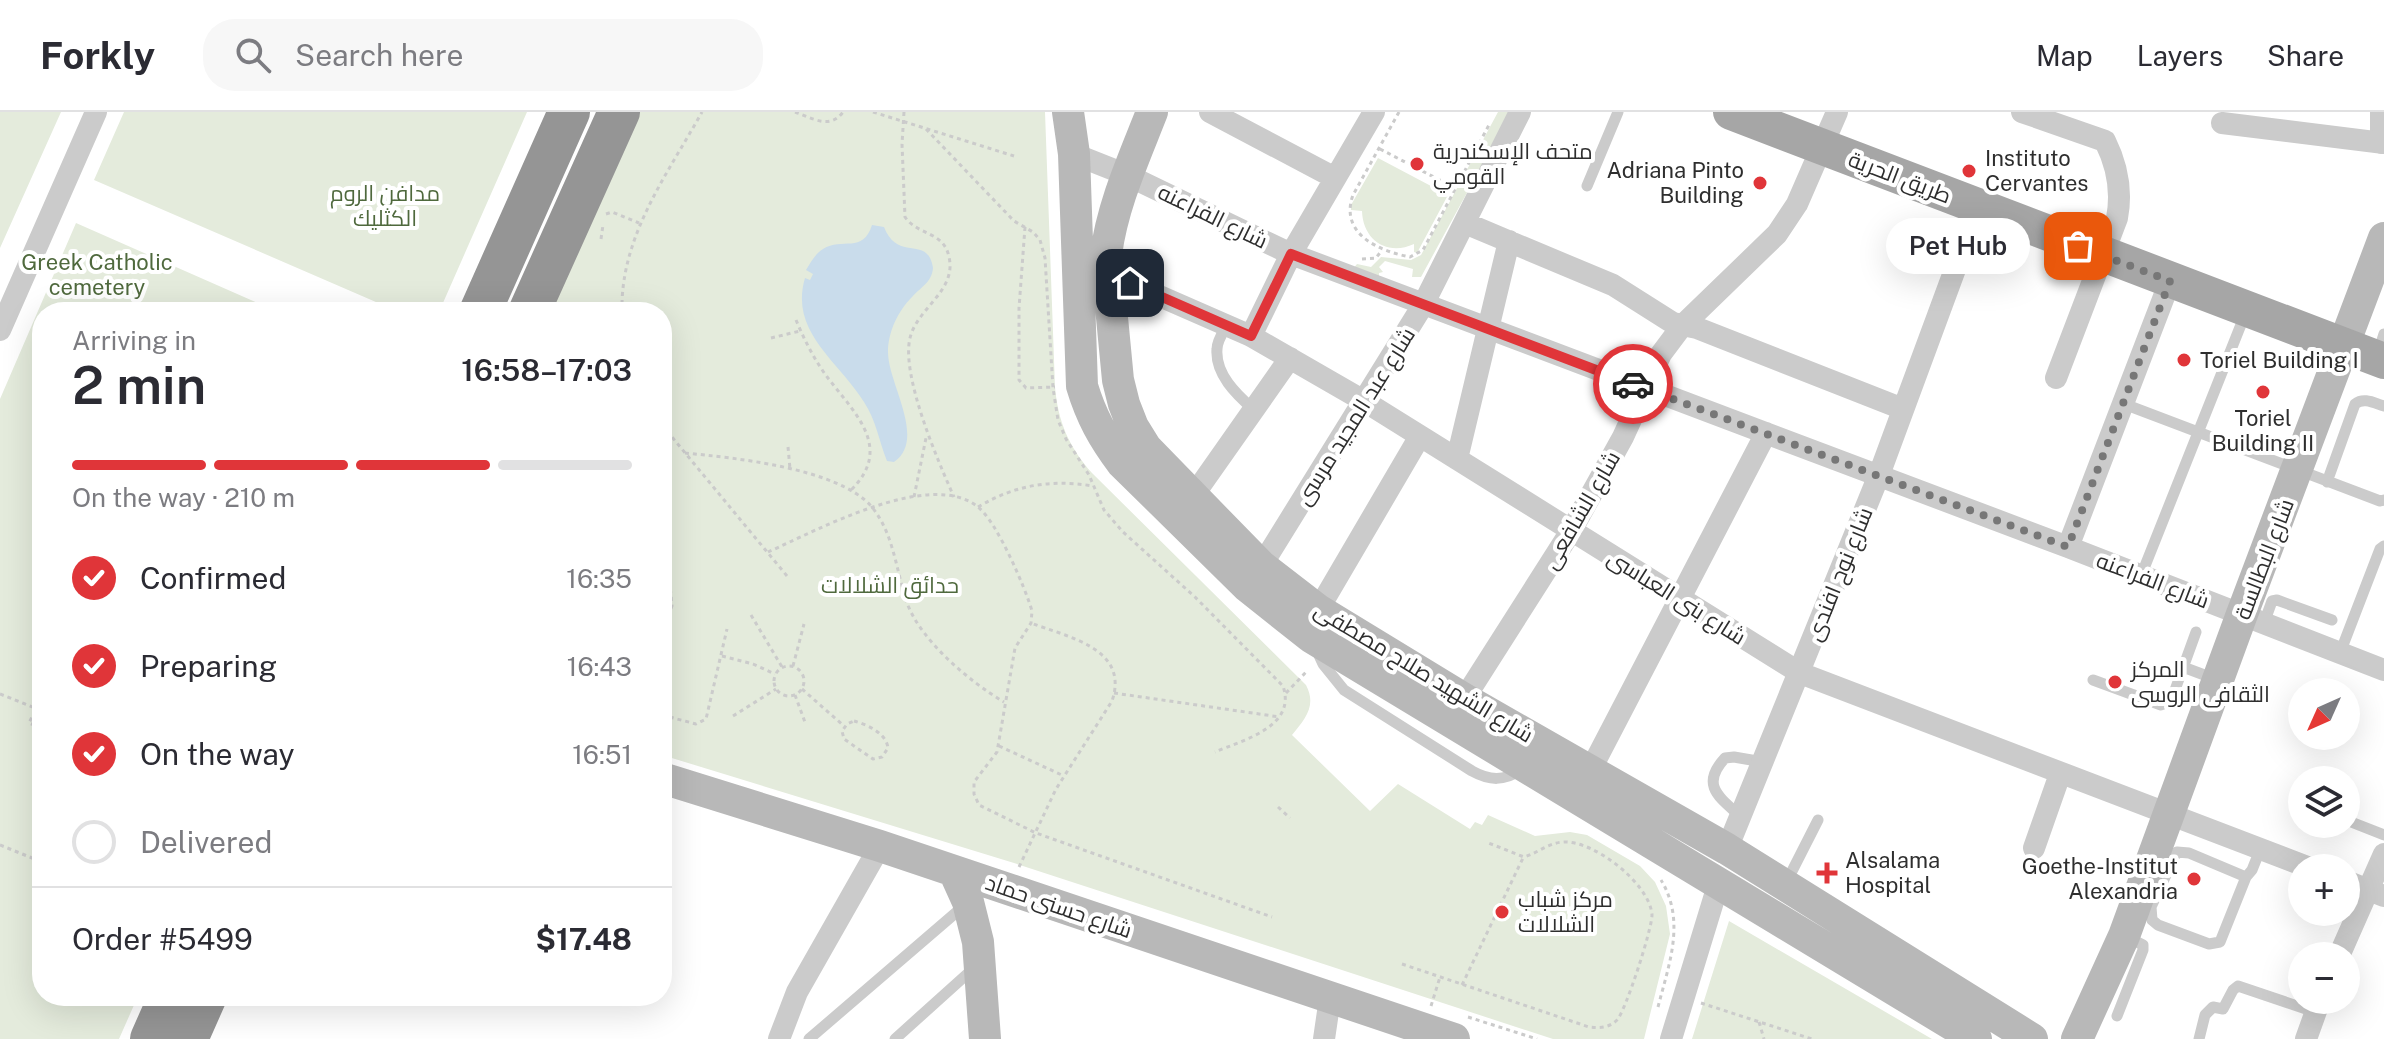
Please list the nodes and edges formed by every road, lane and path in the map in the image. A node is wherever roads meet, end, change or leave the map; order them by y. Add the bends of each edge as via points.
1 (96, 112) edge
2 (544, 112) edge
3 (569, 112) edge
4 (594, 112) edge
5 (619, 112) edge
6 (702, 112) edge
7 (795, 112) edge
8 (843, 112) edge
9 (873, 112) edge
10 (904, 112) edge
11 (1068, 112) edge
12 (1152, 112) edge
13 (1210, 112) edge
14 (1374, 112) edge
15 (1399, 112) edge
16 (1496, 112) edge
17 (1520, 112) edge
18 (1731, 112) edge
19 (1837, 112) edge
20 (2022, 112) edge
21 (2381, 112) edge
22 (1615, 113) edge
23 (1778, 120) edge
24 (902, 121) junction
25 (2222, 123) dead end
26 (2383, 143) edge
27 (1822, 147) junction
28 (1379, 148) junction
29 (1074, 154) junction
30 (1014, 156) dead end
31 (1127, 175) junction
32 (1335, 178) junction
33 (1587, 186) dead end
34 (1455, 188) junction
35 (1978, 207) junction
36 (639, 223) junction
37 (1465, 223) junction
38 (1025, 227) dead end
39 (2384, 238) edge
40 (601, 239) dead end
41 (1509, 241) junction
42 (1291, 254) junction
43 (2103, 255) junction
44 (1076, 261) junction
45 (1106, 272) junction
46 (2170, 281) junction
47 (461, 302) edge
48 (484, 302) edge
49 (509, 302) edge
50 (534, 302) edge
51 (622, 302) edge
52 (1423, 305) junction
53 (2247, 309) junction
54 (796, 320) dead end
55 (1227, 325) junction
56 (1682, 326) junction
57 (0, 330) edge
58 (1488, 330) junction
59 (800, 331) junction
60 (1251, 336) junction
61 (771, 338) dead end
62 (2372, 350) edge
63 (1290, 358) junction
64 (2056, 378) dead end
65 (1082, 386) junction
66 (1644, 388) junction
67 (1364, 401) junction
68 (2124, 404) junction
69 (2384, 406) edge
70 (1253, 409) junction
71 (1903, 409) junction
72 (1766, 433) junction
73 (2198, 433) junction
74 (927, 434) junction
75 (1420, 436) junction
76 (672, 437) edge
77 (788, 447) dead end
78 (685, 453) junction
79 (1457, 459) junction
80 (790, 469) junction
81 (1879, 475) junction
82 (2312, 476) junction
83 (1093, 486) dead end
84 (850, 491) junction
85 (1193, 496) junction
86 (914, 497) junction
87 (954, 497) junction
88 (2384, 500) edge
89 (872, 507) junction
90 (978, 507) junction
91 (1571, 531) junction
92 (2384, 546) edge
93 (2068, 547) junction
94 (768, 552) junction
95 (787, 576) dead end
96 (2141, 576) junction
97 (1255, 577) junction
98 (1680, 598) junction
99 (751, 615) dead end
100 (2253, 618) junction
101 (2332, 620) dead end
102 (1031, 623) junction
103 (804, 624) dead end
104 (727, 629) dead end
105 (2196, 632) dead end
106 (1313, 638) junction
107 (2340, 653) junction
108 (721, 656) junction
109 (793, 666) junction
110 (782, 667) junction
111 (2183, 667) junction
112 (2384, 670) edge
113 (1800, 673) junction
114 (775, 674) junction
115 (2093, 680) dead end
116 (2219, 680) junction
117 (776, 689) junction
118 (802, 689) junction
119 (1114, 693) junction
120 (1286, 693) dead end
121 (0, 694) edge
122 (795, 695) junction
123 (1004, 702) junction
124 (32, 707) edge
125 (1457, 710) junction
126 (733, 716) dead end
127 (1280, 717) dead end
128 (672, 718) edge
129 (806, 725) dead end
130 (845, 726) junction
131 (999, 746) junction
132 (1763, 762) junction
133 (1524, 767) junction
134 (1590, 771) junction
135 (2060, 774) junction
136 (1064, 776) junction
137 (672, 781) edge
138 (1278, 807) dead end
139 (2168, 815) junction
140 (1741, 816) junction
141 (1290, 818) dead end
142 (1818, 820) dead end
143 (2360, 826) edge
144 (1036, 833) junction
145 (2384, 835) edge
146 (1486, 842) dead end
147 (0, 845) edge
148 (880, 846) junction
149 (2034, 848) dead end
150 (1727, 849) junction
151 (2260, 850) junction
152 (2384, 854) edge
153 (1524, 857) junction
154 (32, 858) edge
155 (2288, 860) edge
156 (1654, 870) dead end
157 (954, 871) junction
158 (1016, 873) dead end
159 (2246, 877) junction
160 (1719, 882) junction
161 (1785, 885) junction
162 (2376, 893) edge
163 (968, 902) junction
164 (1272, 917) dead end
165 (2124, 936) junction
166 (2347, 942) edge
167 (980, 963) junction
168 (1402, 964) dead end
169 (1440, 977) junction
170 (1462, 985) junction
171 (1683, 997) junction
172 (1330, 998) junction
173 (2288, 998) edge
174 (166, 1006) edge
175 (202, 1006) edge
176 (1656, 1012) dead end
177 (2315, 1014) edge
178 (2117, 1016) dead end
179 (1759, 1022) junction
180 (1423, 1029) junction
181 (982, 1036) edge
182 (151, 1039) edge
183 (187, 1039) edge
184 (779, 1039) edge
185 (809, 1039) edge
186 (895, 1039) edge
187 (1324, 1039) edge
188 (1454, 1039) edge
189 (1671, 1039) edge
190 (1764, 1039) edge
191 (1811, 1039) edge
192 (1976, 1039) edge
193 (2032, 1039) edge
194 (2077, 1039) edge
195 (2199, 1039) edge
196 (2306, 1039) edge

1 - 57 street
2 - 47 highway
3 - 48 highway
4 - 49 highway
5 - 50 highway
6 - 36 path
7 - 8 path via 828,122
9 - 24 path
10 - 24 path
11 - 29 main road, شارع الشهيد صلاح مصطفى
12 - 31 main road, شارع الشهيد صلاح مصطفى
13 - 32 street
14 - 32 street
15 - 28 path
16 - 34 path
17 - 37 street, شارع عبد المجيد مرسى
18 - 23 main road, طريق الحرية
19 - 27 street, شارع الشافعى
20 - 43 street via 2105,141 2120,203
21 - 26 street
22 - 33 lane
23 - 27 main road, طريق الحرية
24 - 30 path
24 - 74 path via 905,217 942,241 951,267 945,286 915,324 909,341 909,365
25 - 26 street
27 - 35 main road, طريق الحرية
27 - 56 street, شارع الشافعى via 1777,234
28 - 34 path
28 - 34 path via 1350,209 1358,232 1373,246 1410,257 1420,254
29 - 31 street, شارع الفراعنه
29 - 44 main road, شارع الشهيد صلاح مصطفى
31 - 42 street, شارع الفراعنه
31 - 45 main road, شارع الشهيد صلاح مصطفى via 1108,238
32 - 42 street
35 - 43 main road, طريق الحرية
35 - 71 street, شارع نوح افندى
36 - 40 path via 607,213
36 - 51 path
37 - 41 street
37 - 52 street, شارع عبد المجيد مرسى
38 - 65 path via 1020,383 1030,389
39 - 62 main road, شارع البطالسة
41 - 56 street via 1613,285
41 - 58 street
42 - 52 street, شارع الفراعنه
42 - 60 street
43 - 46 main road, طريق الحرية
43 - 64 street
44 - 45 street, شارع بنى العباسى
44 - 65 main road, شارع الشهيد صلاح مصطفى
45 - 55 street, شارع بنى العباسى
45 - 85 main road, شارع الشهيد صلاح مصطفى via 1124,404 1146,448
46 - 53 main road, طريق الحرية
46 - 68 street
52 - 58 street, شارع الفراعنه
52 - 67 street, شارع عبد المجيد مرسى
53 - 62 main road, طريق الحرية
53 - 73 lane
54 - 59 path
55 - 60 street, شارع بنى العباسى
55 - 70 lane via 1218,341 1218,360 1232,390
56 - 66 street, شارع الشافعى
56 - 71 street
58 - 66 street, شارع الفراعنه
58 - 79 street
59 - 61 path
59 - 84 path via 866,431 866,471
60 - 63 street, شارع بنى العباسى
62 - 82 main road, شارع البطالسة
63 - 67 street, شارع بنى العباسى
63 - 70 street
65 - 97 main road, شارع الشهيد صلاح مصطفى via 1091,417 1122,463
66 - 72 street, شارع الفراعنه
66 - 91 street, شارع الشافعى
67 - 75 street, شارع بنى العباسى
67 - 97 street, شارع عبد المجيد مرسى
68 - 73 lane
68 - 93 street
69 - 82 lane via 2366,400 2355,404
70 - 85 street
71 - 81 street, شارع نوح افندى
72 - 81 street, شارع الفراعنه
72 - 98 street
73 - 82 lane
73 - 96 lane
74 - 86 path
74 - 87 path
75 - 79 street, شارع بنى العباسى
75 - 106 street
76 - 78 path
77 - 80 path
78 - 80 path
78 - 94 path
79 - 91 street, شارع بنى العباسى
80 - 84 path
81 - 93 street, شارع الفراعنه
81 - 113 street, شارع نوح افندى
82 - 88 lane
82 - 100 main road, شارع البطالسة
83 - 90 path via 1025,486
84 - 89 path
85 - 97 main road, شارع الشهيد صلاح مصطفى
86 - 87 path
86 - 89 path
87 - 90 path
89 - 94 path
89 - 123 path via 921,629 971,679
90 - 102 path via 1009,556 1030,604
91 - 98 street, شارع بنى العباسى
91 - 125 street, شارع الشافعى
92 - 107 lane
93 - 96 street, شارع الفراعنه
94 - 95 path
96 - 100 street, شارع الفراعنه
97 - 106 main road, شارع الشهيد صلاح مصطفى
98 - 113 street, شارع بنى العباسى
98 - 134 street
99 - 110 path
100 - 101 lane via 2277,600
100 - 107 street, شارع الفراعنه
100 - 116 main road, شارع البطالسة
102 - 119 path via 1099,651 1112,667
102 - 123 path via 1015,648
103 - 109 path
104 - 108 path
105 - 111 lane
106 - 120 path
106 - 125 main road, شارع الشهيد صلاح مصطفى
106 - 133 lane via 1323,664 1344,690 1472,771 1493,779
107 - 112 street, شارع الفراعنه
108 - 114 path
108 - 128 path via 703,723
109 - 110 path
109 - 118 path via 802,673
110 - 114 path
111 - 115 lane via 2171,701 2161,705
111 - 116 lane
113 - 132 street, شارع نوح افندى
113 - 135 street, شارع بنى العباسى
114 - 117 path
116 - 139 main road, شارع البطالسة
117 - 122 path
117 - 126 path
118 - 122 path
118 - 130 path
119 - 127 path
119 - 136 path
121 - 124 path
122 - 129 path
123 - 131 path
125 - 133 main road, شارع الشهيد صلاح مصطفى
125 - 134 main road, شارع الشهيد صلاح مصطفى
130 - 130 path via 844,739 869,756 878,759 885,754 888,744 879,732 854,721
131 - 136 path
131 - 144 path via 974,782 976,800 984,809
132 - 140 street, شارع نوح افندى
132 - 140 lane via 1725,758 1715,769 1712,782 1718,796
133 - 160 main road, شارع الشهيد صلاح مصطفى
134 - 150 main road, شارع الشهيد صلاح مصطفى
135 - 139 street, شارع بنى العباسى
135 - 149 street
136 - 144 path
137 - 148 main road, شارع حسنى حماد
138 - 141 path
139 - 151 street, شارع بنى العباسى
139 - 165 main road, شارع البطالسة
140 - 150 street, شارع نوح افندى
142 - 161 lane
143 - 145 lane
144 - 158 path
144 - 164 path
146 - 153 path
147 - 154 path
148 - 157 main road, شارع حسنى حماد
148 - 184 street via 797,992
150 - 160 main road
150 - 161 main road, شارع الشهيد صلاح مصطفى
151 - 155 street, شارع بنى العباسى
151 - 159 lane
152 - 162 street
153 - 170 path
153 - 170 path via 1557,842 1586,845 1646,897 1651,924 1624,1010 1606,1027 1589,1027
156 - 176 path via 1667,890 1676,932
157 - 163 main road
157 - 172 main road, شارع حسنى حماد
159 - 159 lane via 2220,942 2209,944 2152,920 2151,907 2177,852
160 - 171 street
160 - 192 main road, شارع الشهيد صلاح مصطفى
161 - 193 main road, شارع الشهيد صلاح مصطفى
162 - 166 street
163 - 167 main road
163 - 185 lane
165 - 178 lane via 2140,941 2143,950
165 - 194 main road, شارع البطالسة
167 - 181 main road
167 - 186 lane
168 - 169 path
169 - 170 path
169 - 180 path
171 - 179 path
171 - 189 street
172 - 180 main road, شارع حسنى حماد
172 - 187 street
173 - 195 lane via 2238,986 2223,1009 2207,1011
174 - 182 highway
175 - 183 highway
177 - 196 street
179 - 190 path
179 - 191 path
180 - 188 main road, شارع حسنى حماد

